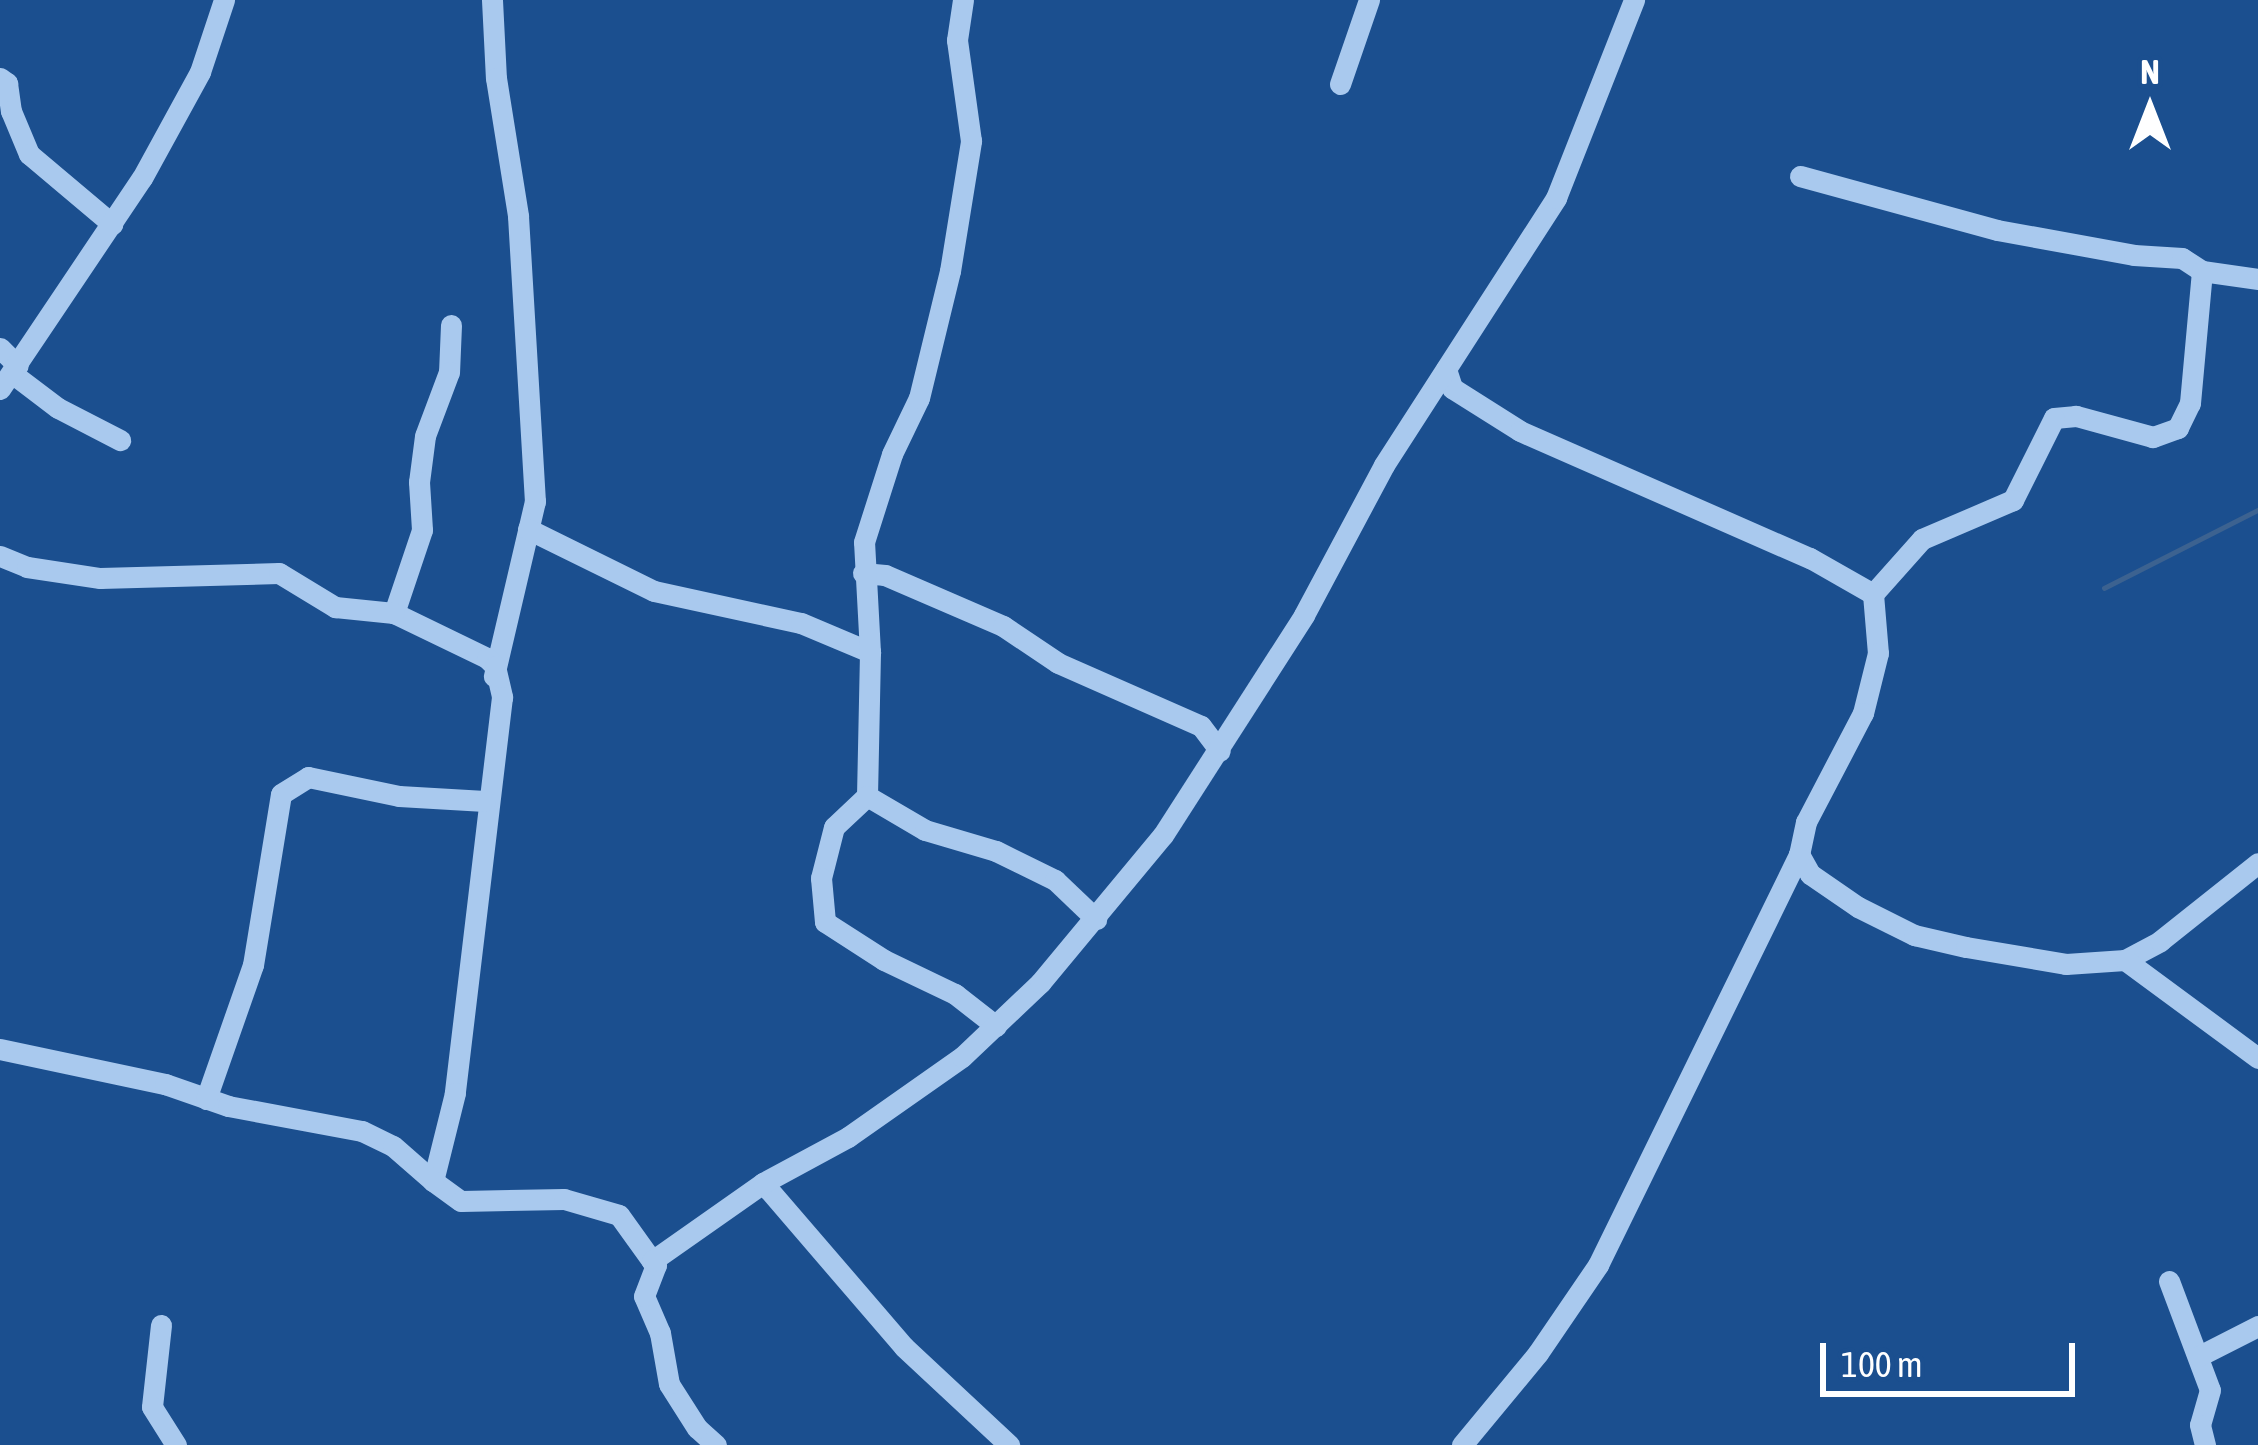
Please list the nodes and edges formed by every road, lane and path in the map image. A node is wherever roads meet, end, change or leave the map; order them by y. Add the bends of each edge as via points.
1 (224, 0) edge
2 (492, 0) edge
3 (963, 0) edge
4 (1370, 0) edge
5 (1634, 0) edge
6 (0, 79) edge
7 (1340, 84) dead end
8 (6, 118) edge
9 (1800, 176) dead end
10 (112, 224) junction
11 (2202, 271) junction
12 (2258, 279) edge
13 (451, 325) dead end
14 (0, 348) edge
15 (10, 376) edge
16 (1449, 378) junction
17 (120, 440) dead end
18 (528, 529) junction
19 (0, 556) edge
20 (863, 573) junction
21 (1874, 594) junction
22 (394, 613) junction
23 (870, 652) junction
24 (494, 678) junction
25 (1220, 751) junction
26 (867, 796) junction
27 (485, 801) junction
28 (1799, 854) junction
29 (2258, 863) edge
30 (1096, 919) junction
31 (2125, 960) junction
32 (996, 1025) junction
33 (0, 1049) edge
34 (2258, 1058) edge
35 (206, 1099) junction
36 (433, 1181) junction
37 (763, 1183) junction
38 (652, 1261) junction
39 (2169, 1281) dead end
40 (160, 1325) dead end
41 (2258, 1326) edge
42 (2199, 1356) junction
43 (176, 1445) edge
44 (716, 1445) edge
45 (1009, 1445) edge
46 (1462, 1445) edge
47 (2205, 1445) edge

1 - 10 street via 200,72
2 - 18 street via 535,436
3 - 20 street via 956,40 971,141 950,272 919,398 869,519
4 - 7 street
5 - 16 street via 1556,198
6 - 8 street via 7,83
8 - 10 street via 29,154
9 - 11 street via 2075,246 2182,258
10 - 15 street
11 - 12 street
11 - 21 street via 2190,403 2178,428 2153,437 2076,416 2054,418 2013,500 1922,539
13 - 22 street via 449,372 425,436 422,530
14 - 15 street
15 - 17 street
16 - 21 street via 1520,431
16 - 25 street via 1427,397
18 - 23 street via 654,591 801,622
18 - 24 street
19 - 22 street via 100,578 279,573 335,607
20 - 23 street
20 - 25 street via 1003,626 1045,657 1201,726
21 - 28 street via 1879,628 1868,696 1806,822
22 - 24 street via 487,658
23 - 26 street
24 - 27 street via 502,697
25 - 30 street
26 - 30 street via 925,830 1055,880
26 - 32 street via 834,827 821,878 825,922
27 - 35 street via 399,796 308,777 280,794 253,965
27 - 36 street via 454,1093
28 - 31 street via 1810,874 1858,908 1914,935 2066,964
28 - 46 street via 1598,1265
29 - 31 street
30 - 32 street
31 - 34 street
32 - 37 street via 848,1137
33 - 35 street
35 - 36 street via 362,1131
36 - 38 street via 461,1201 564,1199 620,1215
37 - 38 street
37 - 45 street via 904,1347
38 - 44 street via 644,1296 669,1384
39 - 42 street
40 - 43 street via 152,1407
41 - 42 street
42 - 47 street via 2210,1390 2200,1425

